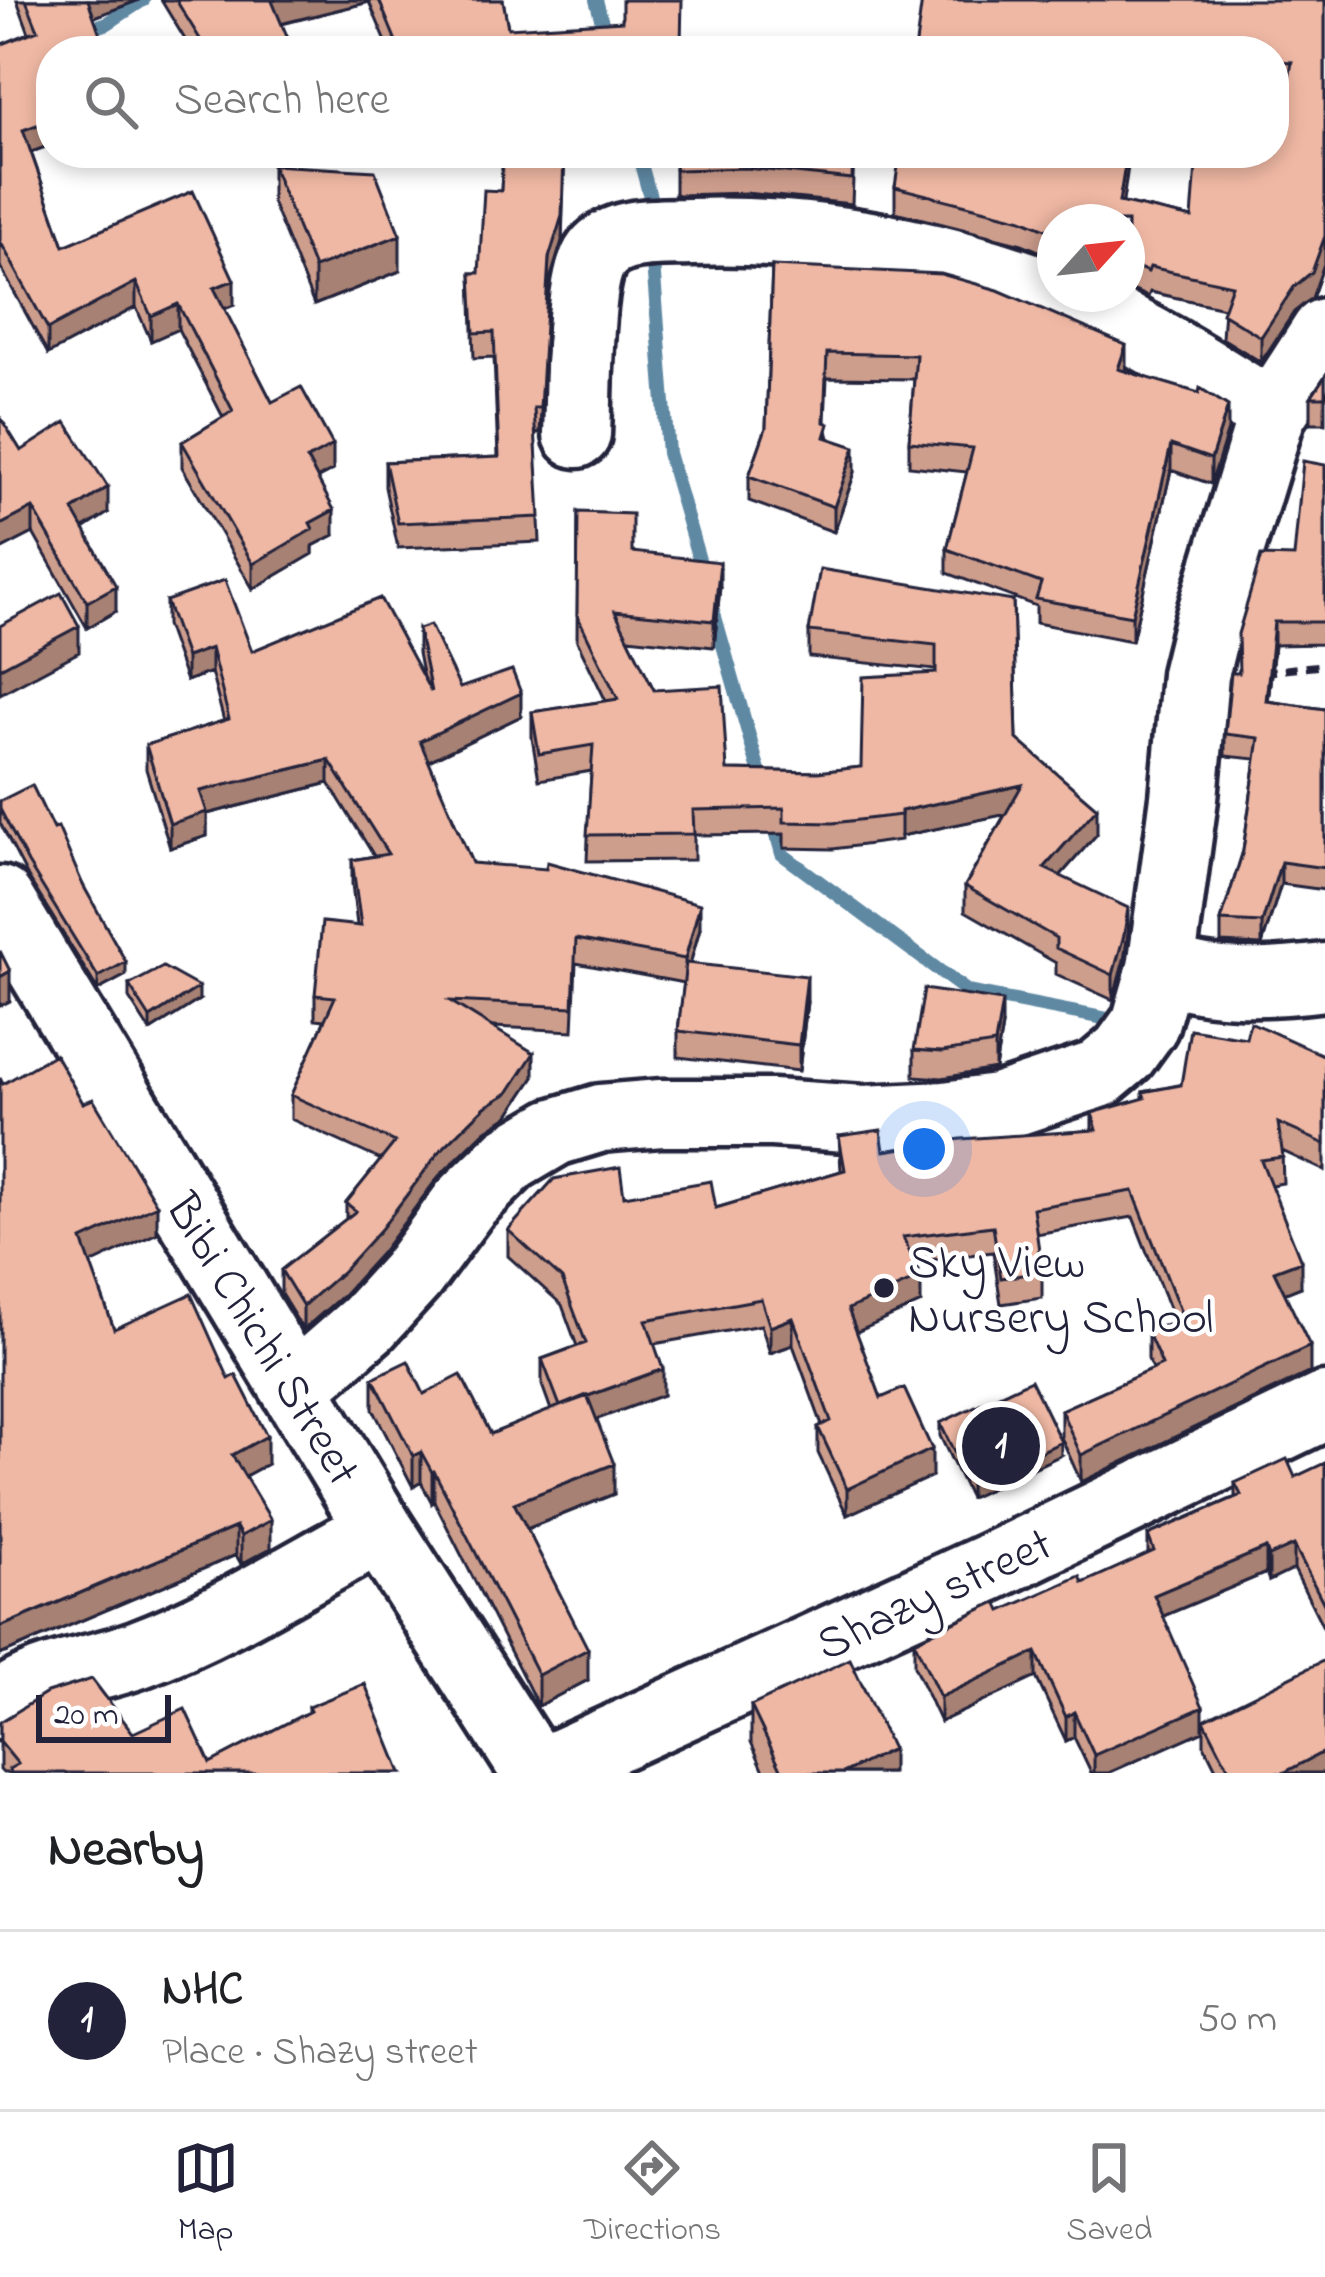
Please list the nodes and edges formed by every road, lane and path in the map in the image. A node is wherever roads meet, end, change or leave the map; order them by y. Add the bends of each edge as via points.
1 (1325, 332) edge
2 (1272, 415) junction
3 (578, 434) dead end
4 (1325, 665) edge
5 (1195, 675) junction
6 (0, 900) edge
7 (1161, 968) junction
8 (1325, 977) edge
9 (296, 1386) junction
10 (1325, 1406) edge
11 (380, 1530) junction
12 (0, 1706) edge
13 (537, 1773) edge

1 - 2 street
2 - 3 street via 1108,319 1035,289 858,244 728,230 626,237 592,259
2 - 5 street
4 - 5 path
5 - 7 street
6 - 9 street, Bibi Chichi Street
7 - 8 street via 1240,983
7 - 9 street via 1145,1024 1124,1053 1099,1074 998,1108 863,1119 661,1113 555,1132 495,1173 368,1323
9 - 11 street, Bibi Chichi Street
10 - 13 street, Shazy street
11 - 12 street via 182,1635 22,1688
11 - 13 street, Bibi Chichi Street

